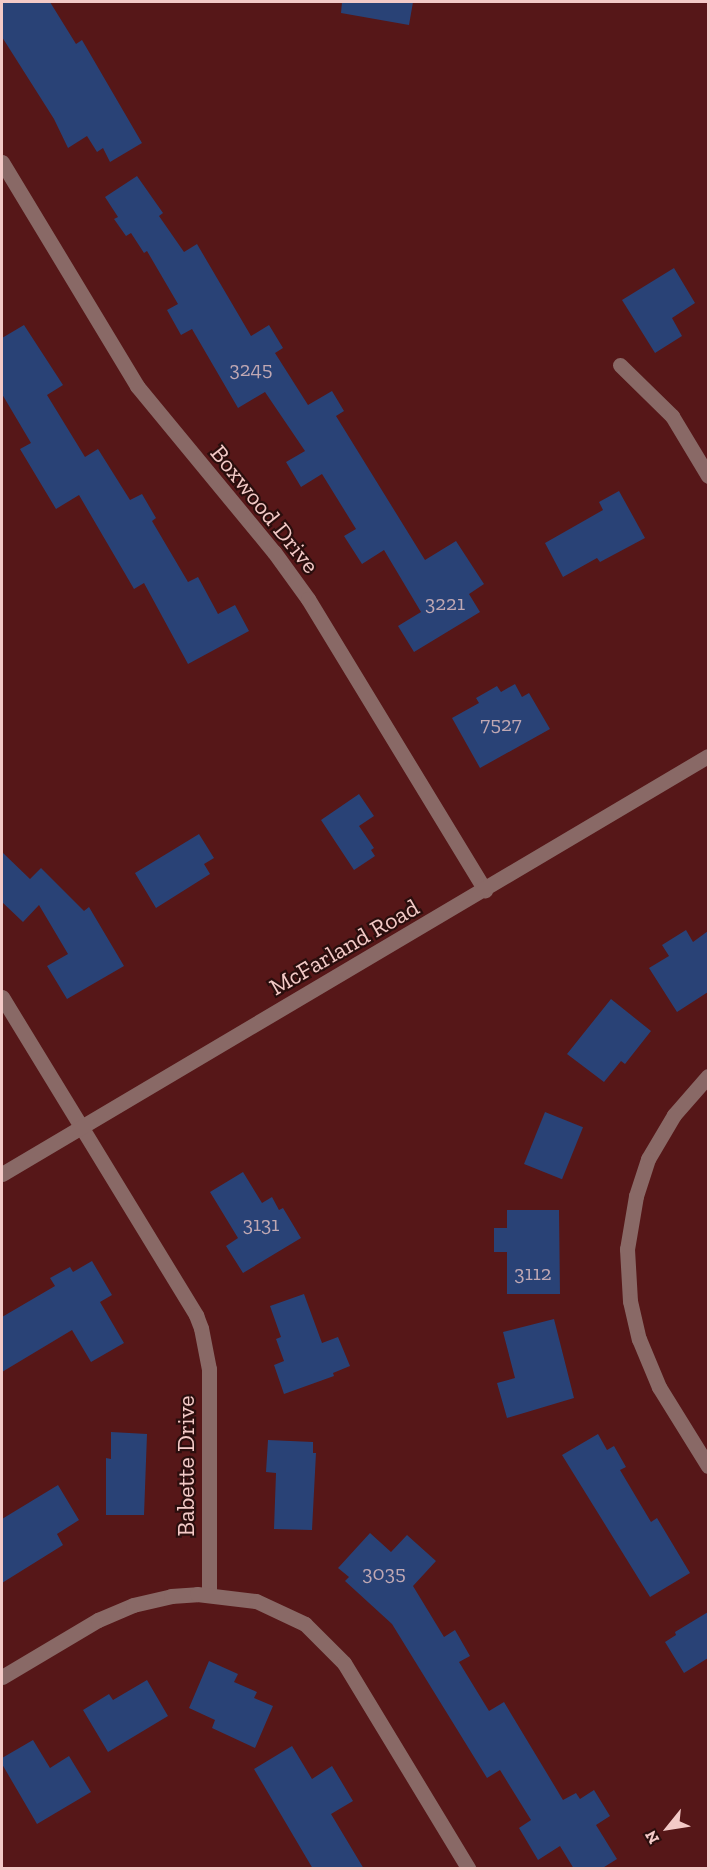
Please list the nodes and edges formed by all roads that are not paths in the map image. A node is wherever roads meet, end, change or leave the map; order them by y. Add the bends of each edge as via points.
1 (2, 162) edge
2 (620, 365) dead end
3 (708, 476) edge
4 (708, 756) edge
5 (485, 890) junction
6 (2, 997) edge
7 (708, 1076) edge
8 (81, 1128) junction
9 (2, 1174) edge
10 (708, 1466) edge
11 (209, 1595) junction
12 (2, 1677) edge
13 (468, 1869) edge

1 - 5 street, Boxwood Drive via 137,386 292,575
2 - 3 street via 672,416
4 - 5 street, McFarland Road
5 - 8 street, McFarland Road
6 - 8 street, Babette Drive
7 - 10 street via 682,1104 643,1171 627,1249 632,1314 645,1356 659,1387
8 - 9 street, McFarland Road
8 - 11 street, Babette Drive via 201,1328 210,1369
11 - 12 street via 171,1596 121,1609
11 - 13 street via 256,1601 294,1617 335,1652

